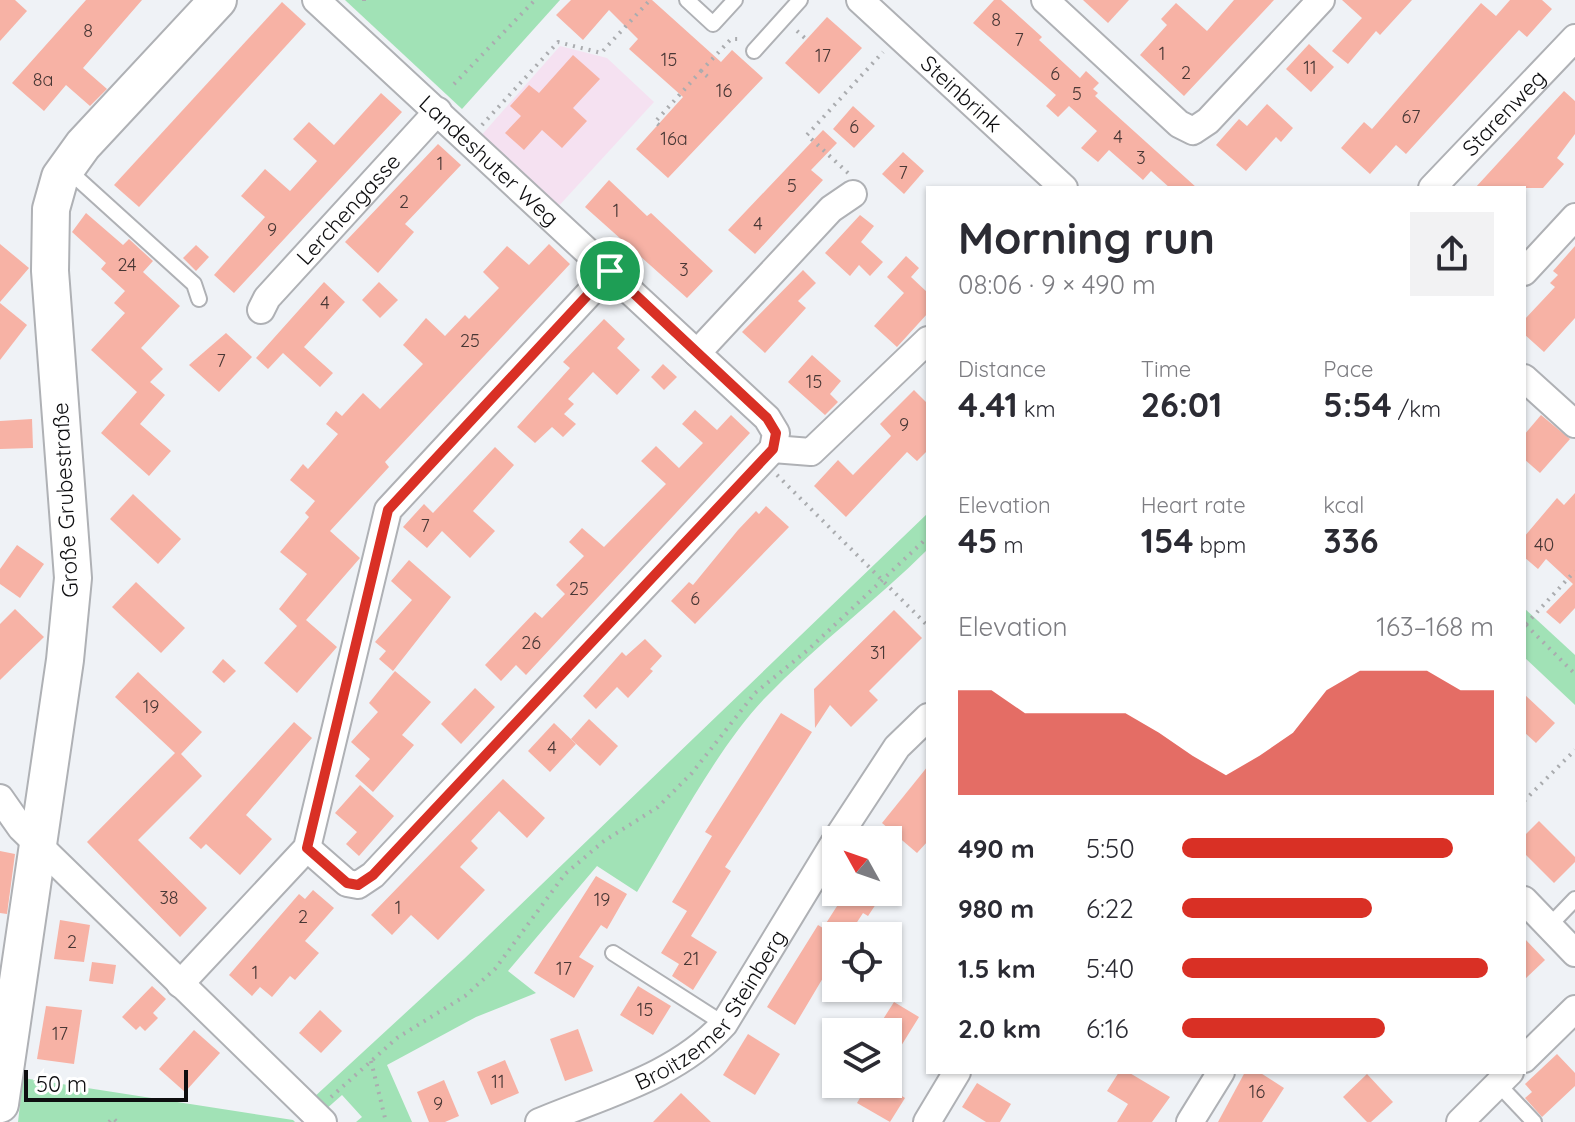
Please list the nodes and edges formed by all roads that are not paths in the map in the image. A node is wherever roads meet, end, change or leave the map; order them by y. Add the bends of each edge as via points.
1 (218, 0) edge
2 (316, 0) edge
3 (687, 0) edge
4 (735, 0) edge
5 (800, 0) edge
6 (860, 0) edge
7 (1045, 0) edge
8 (1321, 0) edge
9 (1575, 38) edge
10 (754, 51) road end
11 (438, 111) junction
12 (66, 169) junction
13 (1062, 186) edge
14 (1434, 186) edge
15 (853, 194) road end
16 (1575, 217) edge
17 (1526, 270) edge
18 (610, 271) junction
19 (199, 299) dead end
20 (261, 310) dead end
21 (926, 342) edge
22 (697, 353) junction
23 (1526, 380) edge
24 (1575, 424) edge
25 (768, 455) junction
26 (926, 719) edge
27 (0, 798) edge
28 (845, 826) edge
29 (39, 844) junction
30 (307, 848) junction
31 (822, 863) edge
32 (1575, 899) edge
33 (1526, 902) edge
34 (1549, 926) junction
35 (613, 953) dead end
36 (1575, 953) edge
37 (180, 984) junction
38 (1575, 1009) edge
39 (724, 1024) junction
40 (1526, 1057) edge
41 (956, 1074) edge
42 (1220, 1074) edge
43 (1504, 1078) edge
44 (0, 1104) edge
45 (318, 1118) edge
46 (539, 1122) edge
47 (927, 1122) edge
48 (1190, 1122) edge
49 (1460, 1122) edge
50 (1534, 1122) edge

1 - 12 street, Große Grubestraße via 100,124
2 - 11 street, Landeshuter Weg
3 - 4 lane via 713,24
5 - 10 lane
6 - 13 street, Steinbrink
7 - 8 street via 1179,124 1193,131
9 - 14 street, Starenweg
11 - 18 street, Landeshuter Weg
11 - 20 street, Lerchengasse
12 - 19 lane via 194,284
12 - 29 street, Große Grubestraße via 55,190 49,235 73,578
15 - 22 street via 831,209
16 - 17 street
18 - 22 street, Landeshuter Weg
18 - 30 street via 388,510
21 - 25 street via 811,452
22 - 25 street, Landeshuter Weg via 767,418 776,433
23 - 24 street
25 - 30 street via 373,875 358,885 347,883
26 - 28 street, Broitzemer Steinberg via 897,747
27 - 29 street
29 - 37 street
29 - 44 street, Große Grubestraße
30 - 37 street
31 - 39 street, Broitzemer Steinberg
32 - 34 lane
33 - 34 street
34 - 36 street
35 - 39 lane
37 - 45 street
38 - 40 street
39 - 46 street, Broitzemer Steinberg via 678,1065
41 - 47 street
42 - 48 street
43 - 49 street
43 - 50 lane

